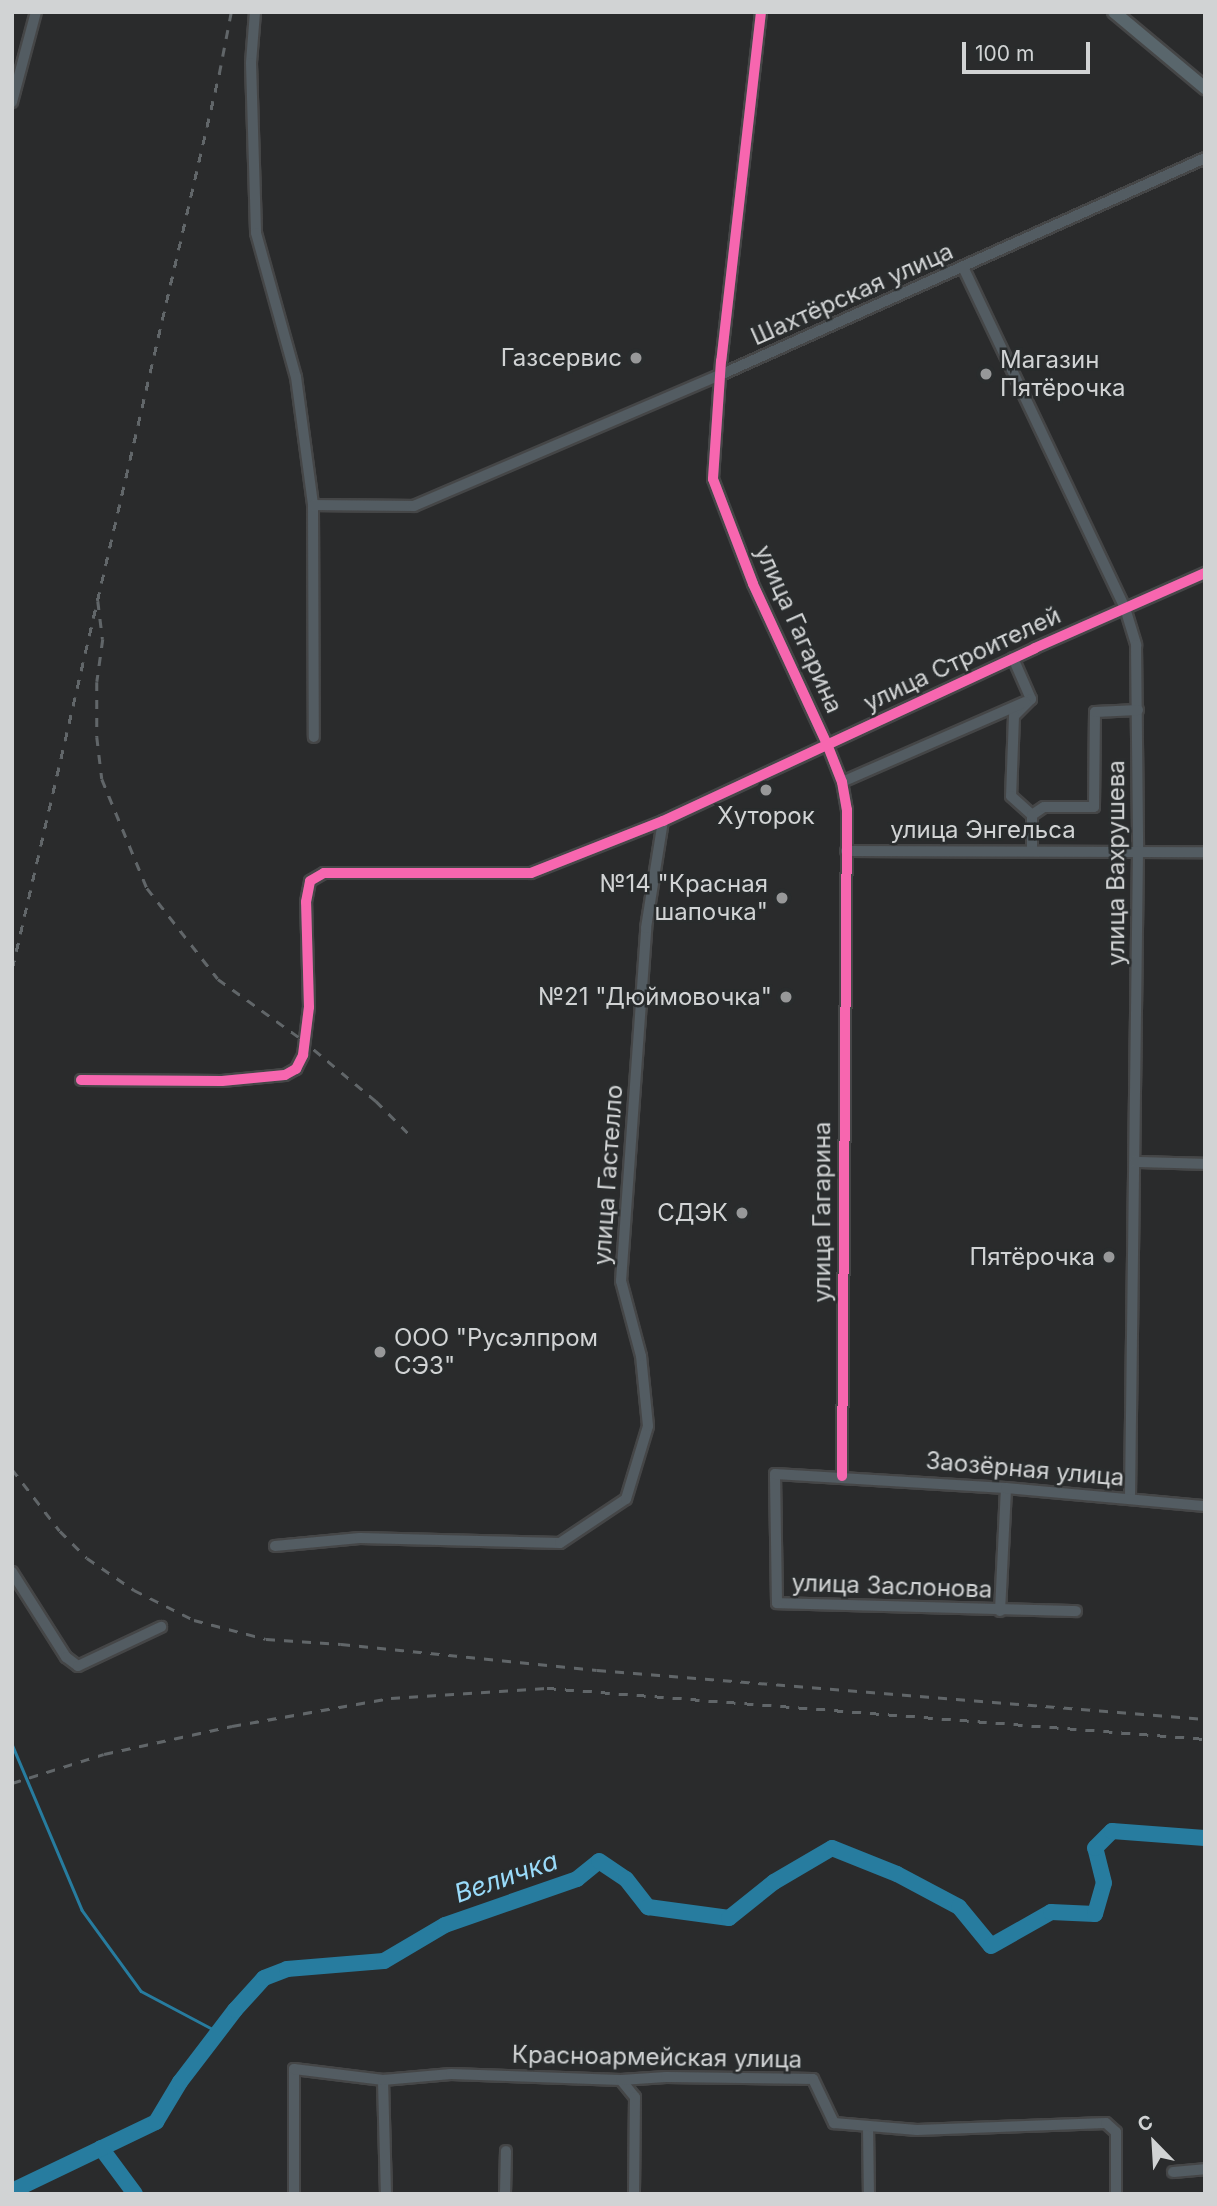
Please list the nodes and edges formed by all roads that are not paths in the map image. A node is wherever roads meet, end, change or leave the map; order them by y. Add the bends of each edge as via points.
1 (36, 12) edge
2 (255, 12) edge
3 (761, 12) edge
4 (1114, 12) edge
5 (1205, 88) edge
6 (12, 102) edge
7 (1205, 158) edge
8 (963, 267) junction
9 (720, 375) junction
10 (313, 505) junction
11 (1205, 573) edge
12 (1125, 608) junction
13 (1013, 658) junction
14 (1031, 699) junction
15 (1138, 710) junction
16 (314, 737) dead end
17 (827, 744) junction
18 (842, 782) junction
19 (1032, 815) junction
20 (663, 821) junction
21 (846, 851) junction
22 (1031, 851) junction
23 (1138, 851) junction
24 (1205, 852) edge
25 (81, 1080) dead end
26 (1135, 1162) junction
27 (1205, 1164) edge
28 (842, 1476) junction
29 (1006, 1488) junction
30 (1130, 1498) junction
31 (1205, 1506) edge
32 (275, 1546) dead end
33 (12, 1572) edge
34 (1000, 1611) junction
35 (1076, 1611) dead end
36 (161, 1627) dead end
37 (383, 2080) junction
38 (621, 2080) junction
39 (868, 2126) junction
40 (506, 2151) dead end
41 (1205, 2169) edge
42 (1173, 2172) dead end
43 (294, 2194) edge
44 (386, 2194) edge
45 (505, 2194) edge
46 (634, 2194) edge
47 (869, 2194) edge
48 (1116, 2194) edge

1 - 6 street
2 - 10 street via 251,63 256,233 296,377
3 - 9 street, улица Гагарина
4 - 5 main road
7 - 8 street, Шахтёрская улица
8 - 9 street, Шахтёрская улица
8 - 12 street, улица Вахрушева
9 - 10 street, Шахтёрская улица via 414,506
9 - 17 street, улица Гагарина via 713,479 753,584
10 - 16 street
11 - 12 street, улица Строителей
12 - 13 street, улица Строителей
12 - 15 street, улица Вахрушева via 1136,645
13 - 14 street
13 - 17 street, улица Строителей
14 - 18 street
14 - 19 street via 1014,716 1012,796
15 - 19 street via 1095,712 1094,807 1044,807
15 - 23 street, улица Вахрушева
17 - 18 street, улица Гагарина
17 - 20 street, улица Строителей
18 - 21 street, улица Гагарина
19 - 22 street
20 - 25 street, улица Строителей via 531,873 324,873 310,881 306,902 309,1007 303,1055 296,1069 285,1075 222,1082
20 - 32 street, улица Гастелло via 646,928 621,1280 641,1356 648,1426 626,1499 560,1542 360,1538
21 - 22 street, улица Энгельса
21 - 28 street, улица Гагарина
22 - 23 street, улица Энгельса
23 - 24 street, улица Энгельса
23 - 26 street, улица Вахрушева
26 - 27 street
26 - 30 street, улица Вахрушева
28 - 29 street, Заозёрная улица
28 - 34 street, улица Заслонова via 775,1474 778,1603
29 - 30 street, Заозёрная улица
29 - 34 street
30 - 31 street, Заозёрная улица
33 - 36 street via 66,1657 78,1666
34 - 35 street, улица Заслонова
37 - 38 street, Красноармейская улица via 451,2074
37 - 43 street, Красноармейская улица via 295,2069
37 - 44 street
38 - 39 street, Красноармейская улица via 813,2079 834,2123
38 - 46 street via 635,2097
39 - 47 street
39 - 48 street, Красноармейская улица via 917,2130 1106,2123 1116,2132
40 - 45 street
41 - 42 street

